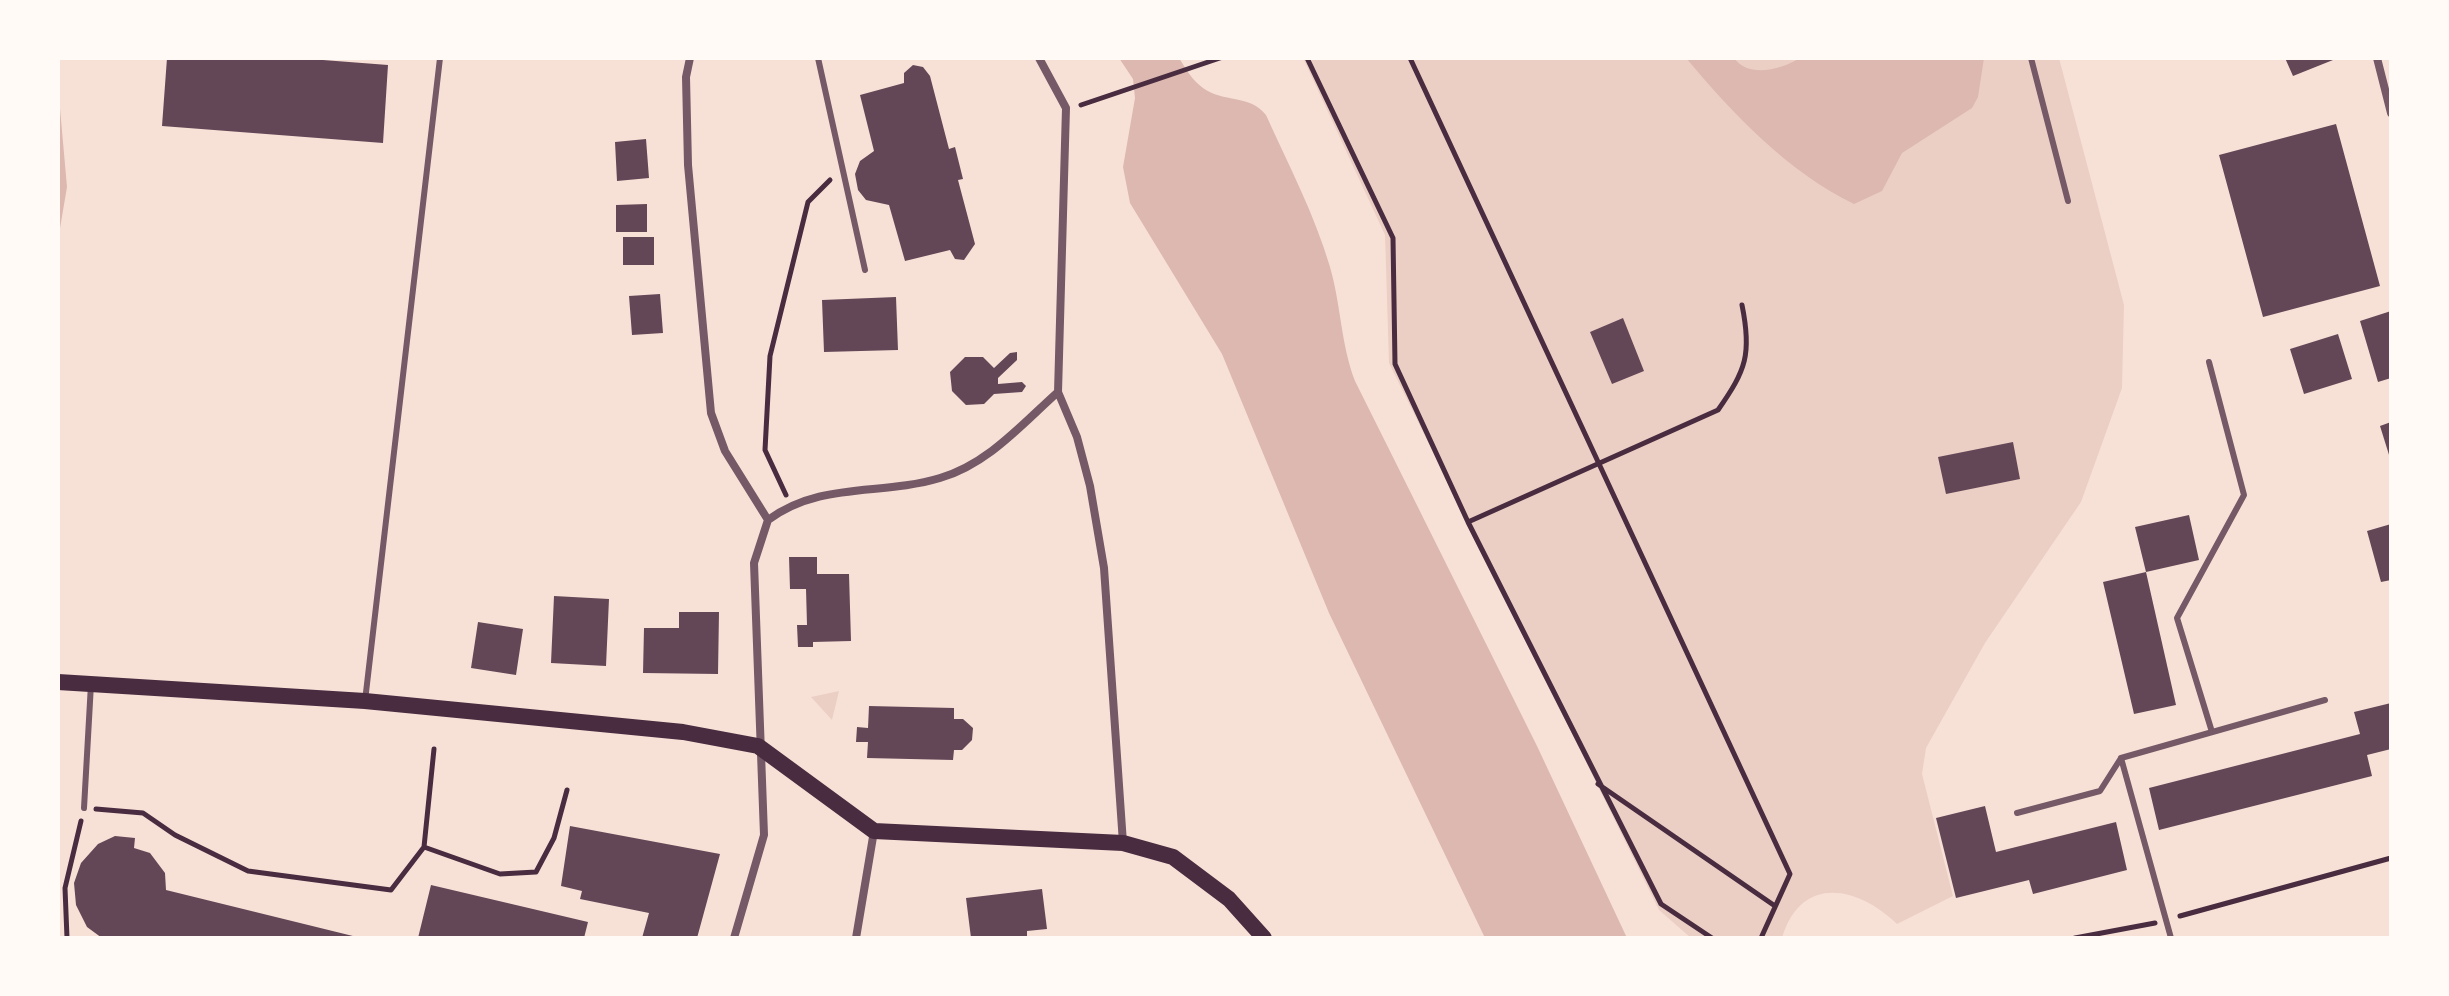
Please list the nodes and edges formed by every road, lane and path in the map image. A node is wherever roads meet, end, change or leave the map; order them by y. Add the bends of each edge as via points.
1 (440, 58) edge
2 (690, 58) edge
3 (818, 58) edge
4 (1039, 58) edge
5 (1220, 58) edge
6 (1307, 58) edge
7 (1410, 58) edge
8 (2031, 58) edge
9 (2377, 58) edge
10 (1066, 108) junction
11 (2391, 113) edge
12 (843, 168) junction
13 (2068, 201) dead end
14 (865, 270) dead end
15 (1742, 305) dead end
16 (2209, 362) dead end
17 (1058, 392) junction
18 (1599, 464) junction
19 (790, 503) junction
20 (768, 520) junction
21 (1468, 522) junction
22 (58, 682) edge
23 (91, 684) junction
24 (2325, 700) dead end
25 (365, 701) junction
26 (2212, 732) junction
27 (758, 746) junction
28 (434, 749) dead end
29 (2121, 758) junction
30 (1597, 783) junction
31 (567, 790) dead end
32 (84, 808) junction
33 (2017, 813) dead end
34 (874, 831) junction
35 (1123, 843) junction
36 (424, 847) junction
37 (2391, 858) edge
38 (1775, 906) junction
39 (2166, 920) junction
40 (67, 938) edge
41 (734, 938) edge
42 (856, 938) edge
43 (1264, 938) edge
44 (1712, 938) edge
45 (1761, 938) edge
46 (2075, 938) edge
47 (2171, 938) edge

1 - 25 lane
2 - 20 street via 688,165 711,413 725,451
3 - 12 lane
4 - 10 street
5 - 10 path
6 - 21 path via 1393,238 1395,364
7 - 18 path
8 - 13 lane
9 - 11 street
10 - 17 street
12 - 14 lane
12 - 19 path via 808,202 770,356 765,450
15 - 18 path via 1749,340 1743,375 1718,410
16 - 26 lane via 2244,495 2177,618
17 - 19 street via 984,458 941,478 817,494
17 - 35 street via 1090,486 1104,568
18 - 21 path
18 - 38 path via 1790,874
19 - 20 street
20 - 27 street via 754,563
21 - 30 path
22 - 23 main road
23 - 25 main road
23 - 32 lane
24 - 26 lane
25 - 27 main road via 683,732
26 - 29 lane
27 - 34 main road
27 - 41 street via 764,835
28 - 36 path
29 - 33 lane via 2100,791
29 - 39 lane
30 - 38 path
30 - 44 path via 1661,904
31 - 36 path via 554,838 536,872 500,874
32 - 36 path via 143,813 248,871 329,884 391,890
32 - 40 path via 65,888
34 - 35 main road
34 - 42 street
35 - 43 main road via 1173,857 1229,899
37 - 39 path
38 - 45 path
39 - 46 path
39 - 47 lane

